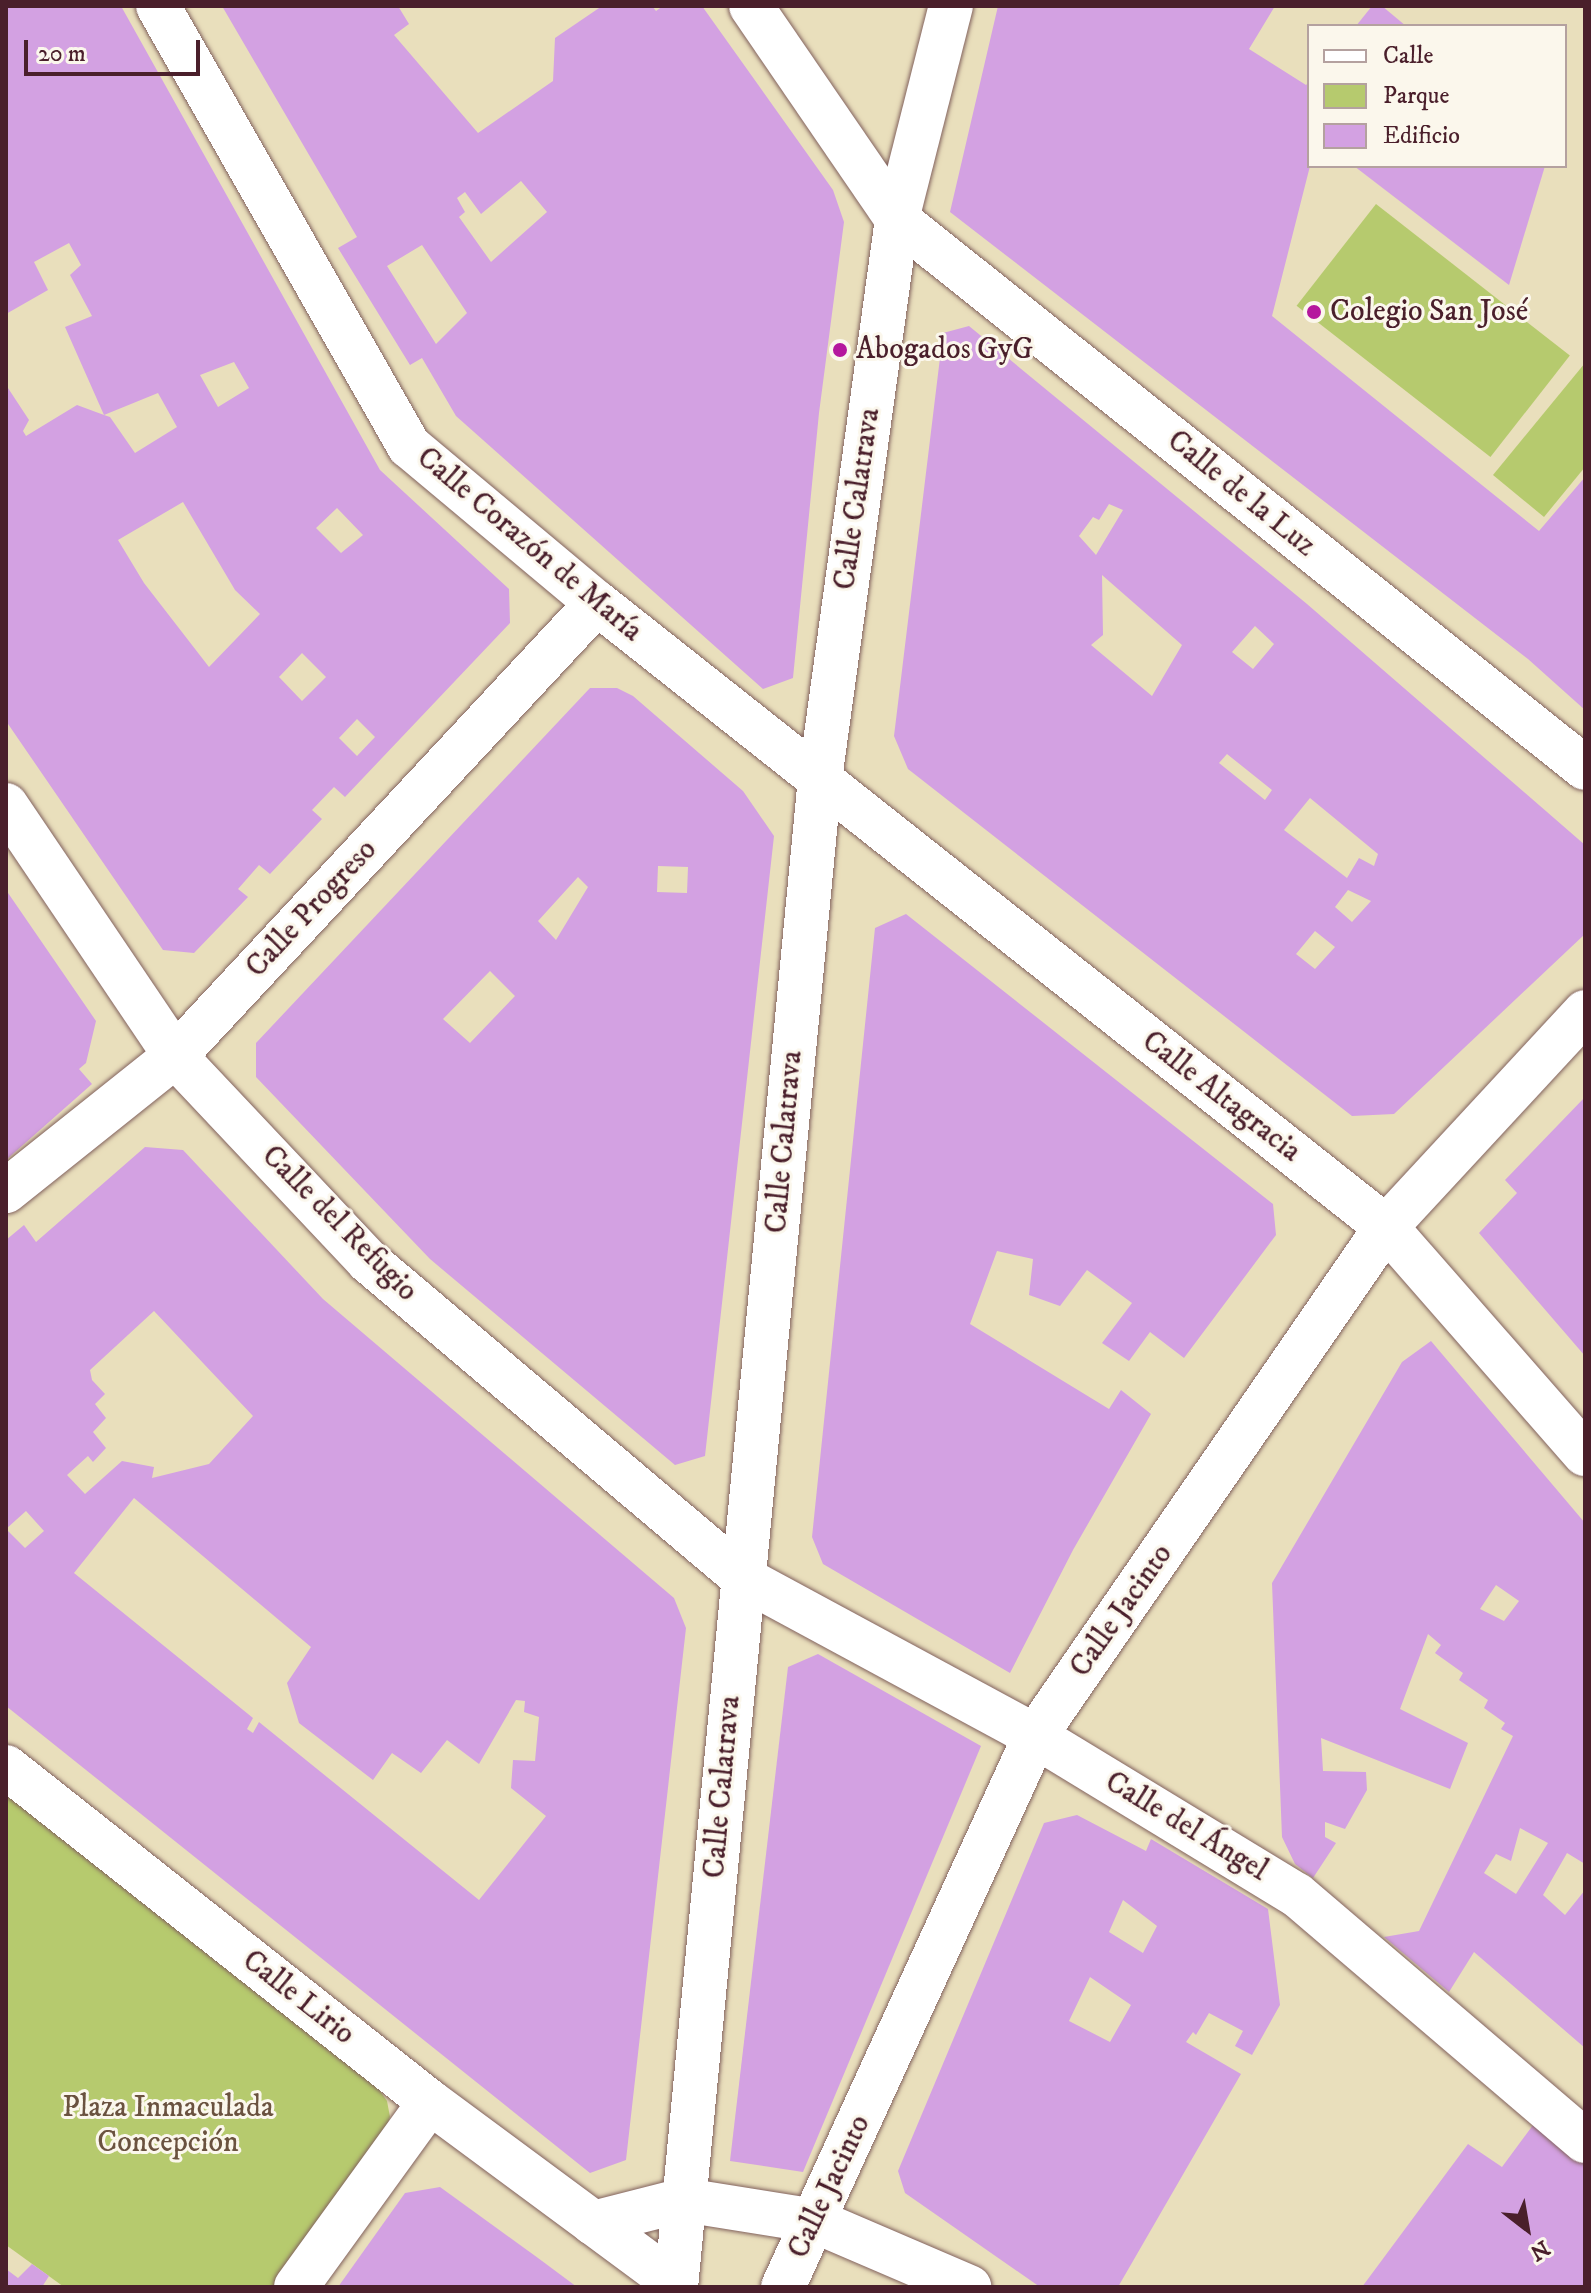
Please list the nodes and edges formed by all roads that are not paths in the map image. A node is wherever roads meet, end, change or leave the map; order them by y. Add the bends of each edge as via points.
1 (158, 6) edge
2 (751, 6) edge
3 (951, 6) edge
4 (897, 219) junction
5 (597, 603) junction
6 (1585, 768) edge
7 (820, 779) junction
8 (6, 805) edge
9 (1585, 1012) edge
10 (175, 1056) junction
11 (6, 1191) edge
12 (1386, 1227) junction
13 (1585, 1454) edge
14 (743, 1578) junction
15 (1035, 1736) junction
16 (6, 1767) edge
17 (430, 2102) junction
18 (1585, 2141) edge
19 (684, 2200) junction
20 (815, 2221) junction
21 (593, 2223) junction
22 (676, 2285) edge
23 (296, 2287) edge
24 (783, 2287) edge
25 (969, 2287) edge

1 - 5 street, Calle Corazón de María via 409,446
2 - 4 street, Calle de la Luz
3 - 4 street, Calle Calatrava
4 - 6 street, Calle de la Luz
4 - 7 street, Calle Calatrava
5 - 7 street, Calle Corazón de María
5 - 10 street, Calle Progreso
7 - 12 street, Calle Altagracia
7 - 14 street, Calle Calatrava
8 - 10 street, Calle del Refugio
9 - 12 street, Calle Jacinto
10 - 11 street, Calle Progreso
10 - 14 street, Calle del Refugio via 368,1261
12 - 13 street, Calle Altagracia
12 - 15 street, Calle Jacinto
14 - 15 street, Calle del Ángel
14 - 19 street, Calle Calatrava
15 - 18 street, Calle del Ángel via 1297,1895
15 - 20 street, Calle Jacinto
16 - 17 street, Calle Lirio
17 - 21 street, Calle Lirio
17 - 23 street
19 - 20 street
19 - 21 street
19 - 22 street, Calle Calatrava
20 - 24 street, Calle Jacinto
20 - 25 street
21 - 22 street, Calle Lirio

